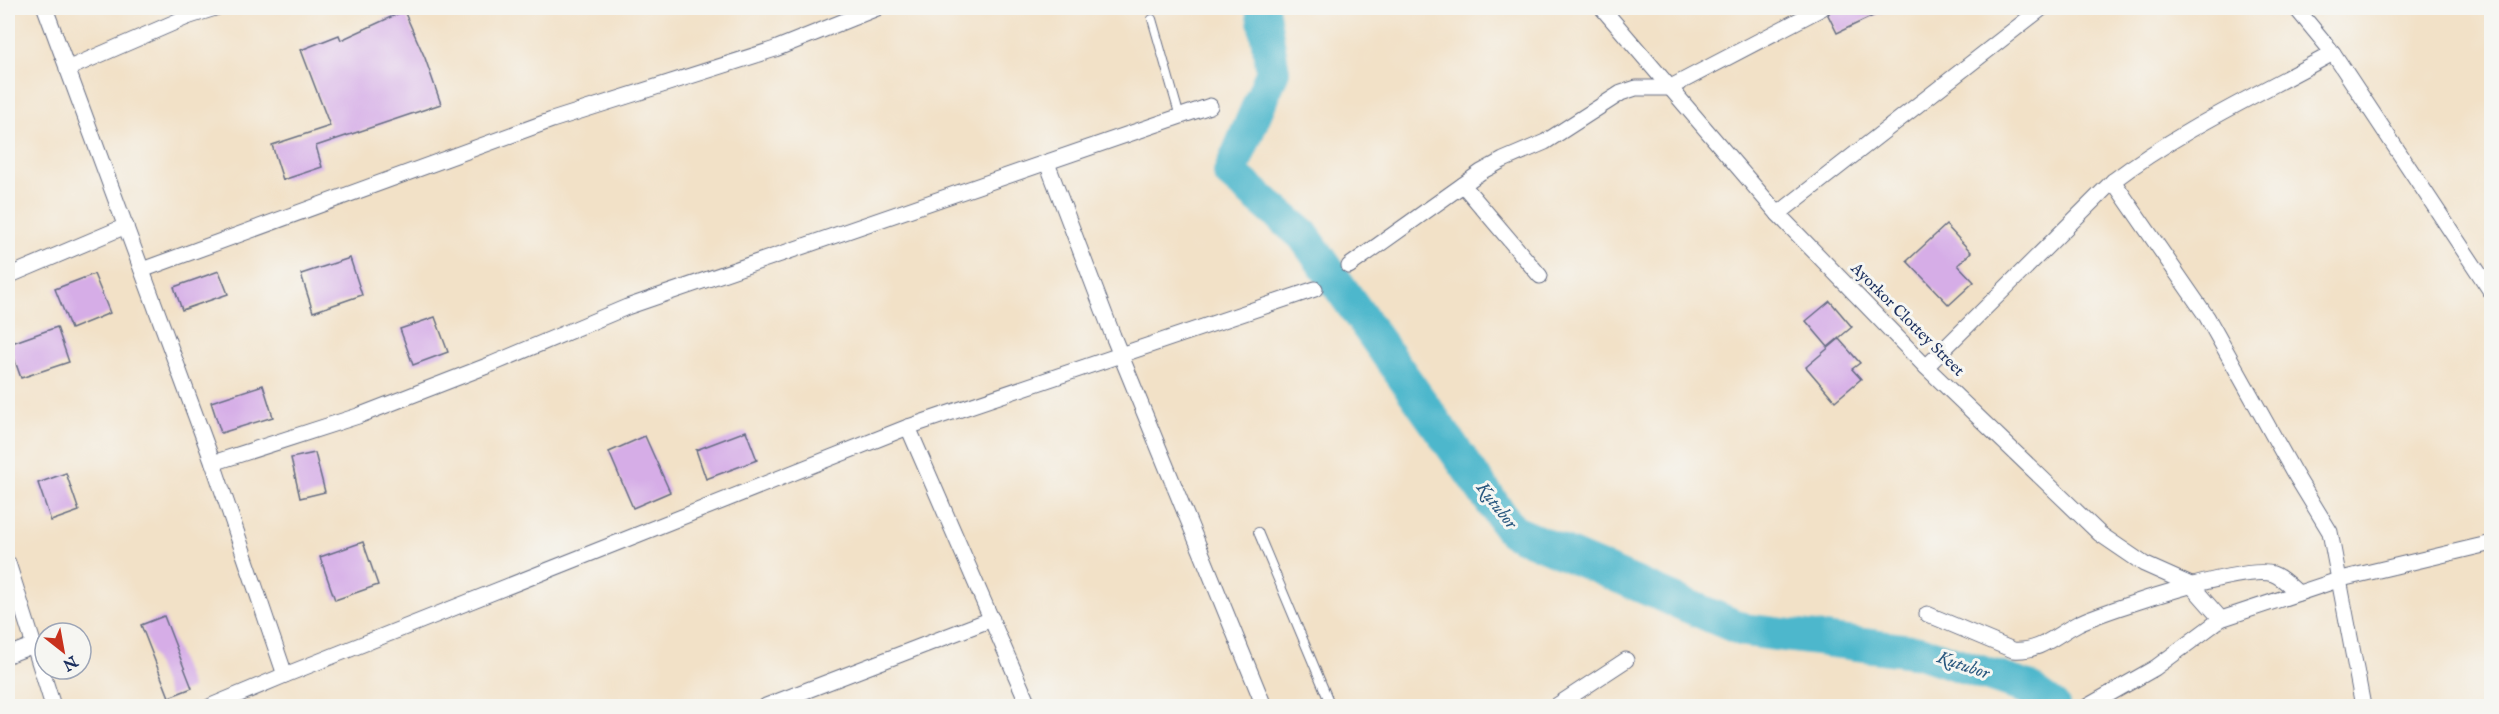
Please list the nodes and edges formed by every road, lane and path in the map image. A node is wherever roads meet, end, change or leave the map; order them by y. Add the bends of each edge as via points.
1 (45, 8) edge
2 (215, 8) edge
3 (877, 8) edge
4 (1602, 8) edge
5 (1822, 8) edge
6 (2042, 8) edge
7 (2296, 8) edge
8 (186, 12) edge
9 (1152, 19) dead end
10 (2332, 53) junction
11 (67, 69) junction
12 (1669, 88) junction
13 (1210, 106) dead end
14 (1180, 117) junction
15 (1047, 163) junction
16 (2113, 181) junction
17 (1464, 185) junction
18 (1778, 214) junction
19 (126, 226) junction
20 (1349, 266) dead end
21 (142, 270) junction
22 (8, 276) edge
23 (1540, 276) dead end
24 (1315, 289) dead end
25 (2492, 293) edge
26 (1122, 354) junction
27 (1926, 367) junction
28 (908, 427) junction
29 (213, 463) junction
30 (1258, 532) dead end
31 (2492, 543) edge
32 (8, 563) edge
33 (2341, 579) junction
34 (2192, 585) junction
35 (2298, 593) junction
36 (1927, 614) dead end
37 (992, 619) junction
38 (2221, 619) junction
39 (33, 642) edge
40 (33, 645) edge
41 (8, 655) edge
42 (1626, 660) dead end
43 (285, 675) junction
44 (45, 681) edge
45 (236, 702) edge
46 (2091, 704) edge
47 (53, 706) edge
48 (211, 706) edge
49 (766, 706) edge
50 (1029, 706) edge
51 (1264, 706) edge
52 (1330, 706) edge
53 (1556, 706) edge
54 (2363, 706) edge

1 - 11 street
2 - 8 street
3 - 21 street via 776,49 552,120
4 - 12 street, Ayorkor Clottey Street
5 - 12 street
6 - 18 street
7 - 10 street
8 - 11 street
9 - 14 lane
10 - 16 street via 2165,145
10 - 25 street
11 - 19 street
12 - 17 street via 1636,88 1621,93 1545,142 1503,160
12 - 18 street, Ayorkor Clottey Street
13 - 14 street
14 - 15 street
15 - 26 street
15 - 29 street via 627,307 358,416
16 - 27 street
16 - 33 street via 2207,317 2330,532
17 - 20 street
17 - 23 street
18 - 27 street, Ayorkor Clottey Street
19 - 21 street
19 - 22 street
21 - 29 street
24 - 26 street
26 - 28 street
26 - 51 street
27 - 34 street, Ayorkor Clottey Street via 2100,534 2144,564
28 - 37 street
28 - 43 street
29 - 43 street
30 - 52 lane
31 - 33 street
32 - 39 street
33 - 35 street
33 - 54 street
34 - 35 street via 2257,572 2274,574
34 - 36 street via 2079,623 2026,651 2013,650
34 - 38 street, Ayorkor Clottey Street
35 - 38 street
37 - 49 street
37 - 50 street
38 - 46 street via 2155,668
40 - 41 street
42 - 53 street
43 - 45 street
44 - 47 street
45 - 48 street

